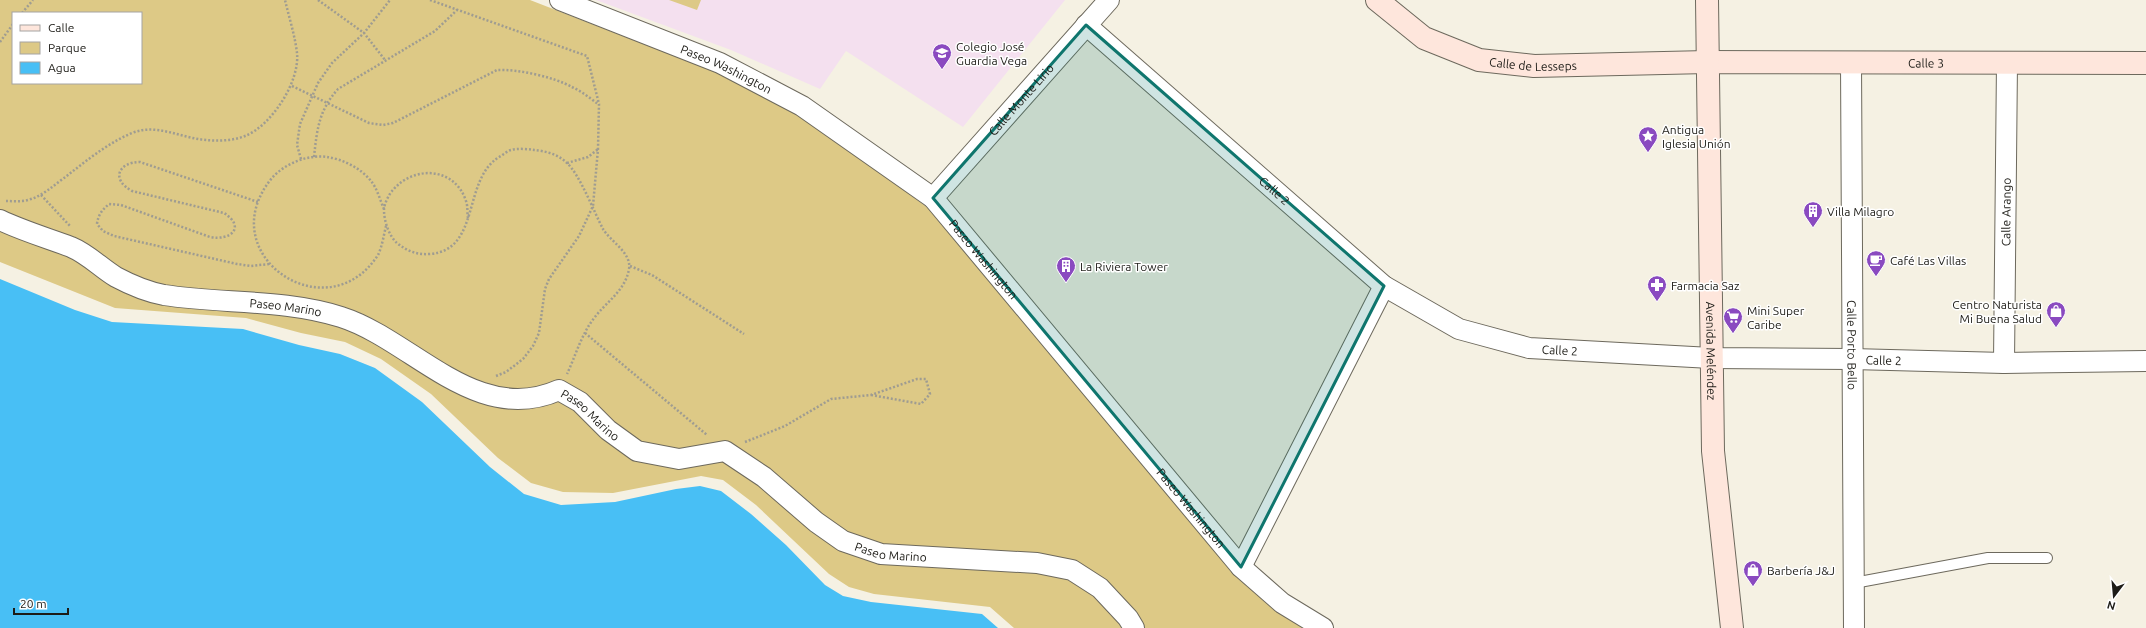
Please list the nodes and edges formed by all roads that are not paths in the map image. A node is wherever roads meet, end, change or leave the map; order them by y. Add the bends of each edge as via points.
1 (560, 0) edge
2 (1109, 0) edge
3 (1377, 0) edge
4 (1707, 0) edge
5 (1086, 26) junction
6 (1707, 62) junction
7 (1851, 62) junction
8 (2007, 62) junction
9 (2146, 63) edge
10 (933, 198) junction
11 (0, 220) edge
12 (1384, 286) junction
13 (1711, 358) junction
14 (1852, 359) junction
15 (2146, 361) edge
16 (2004, 363) junction
17 (2047, 558) dead end
18 (1241, 567) junction
19 (1854, 583) junction
20 (1134, 628) edge
21 (1323, 628) edge
22 (1732, 628) edge
23 (1854, 628) edge

1 - 10 street, Paseo Washington via 720,64 802,106
2 - 5 street, Calle Monte Lirio
3 - 6 main road, Calle de Lesseps via 1424,38 1479,60 1534,66
4 - 6 main road, Avenida Meléndez
5 - 10 street, Calle Monte Lirio
5 - 12 street, Calle 2
6 - 7 main road, Calle 3
6 - 13 main road, Avenida Meléndez
7 - 8 main road, Calle 3
7 - 14 street, Calle Porto Bello
8 - 9 main road, Calle 3
8 - 16 street, Calle Arango
10 - 18 street, Paseo Washington
11 - 20 street, Paseo Marino via 70,247 116,276 140,288 164,295 276,304 318,310 343,318 371,330 437,372 468,388 519,399 546,396 559,390 580,402 608,430 637,451 679,459 725,451 764,478 843,541 881,554 1037,563 1072,570 1100,588
12 - 13 street, Calle 2 via 1459,329 1529,348
12 - 18 street
13 - 14 street, Calle 2
13 - 22 main road, Avenida Meléndez via 1713,451
14 - 16 street, Calle 2
14 - 19 street, Calle Porto Bello
15 - 16 street, Calle 2
17 - 19 lane via 1988,558
18 - 21 street, Paseo Washington via 1282,603
19 - 23 street, Calle Porto Bello

